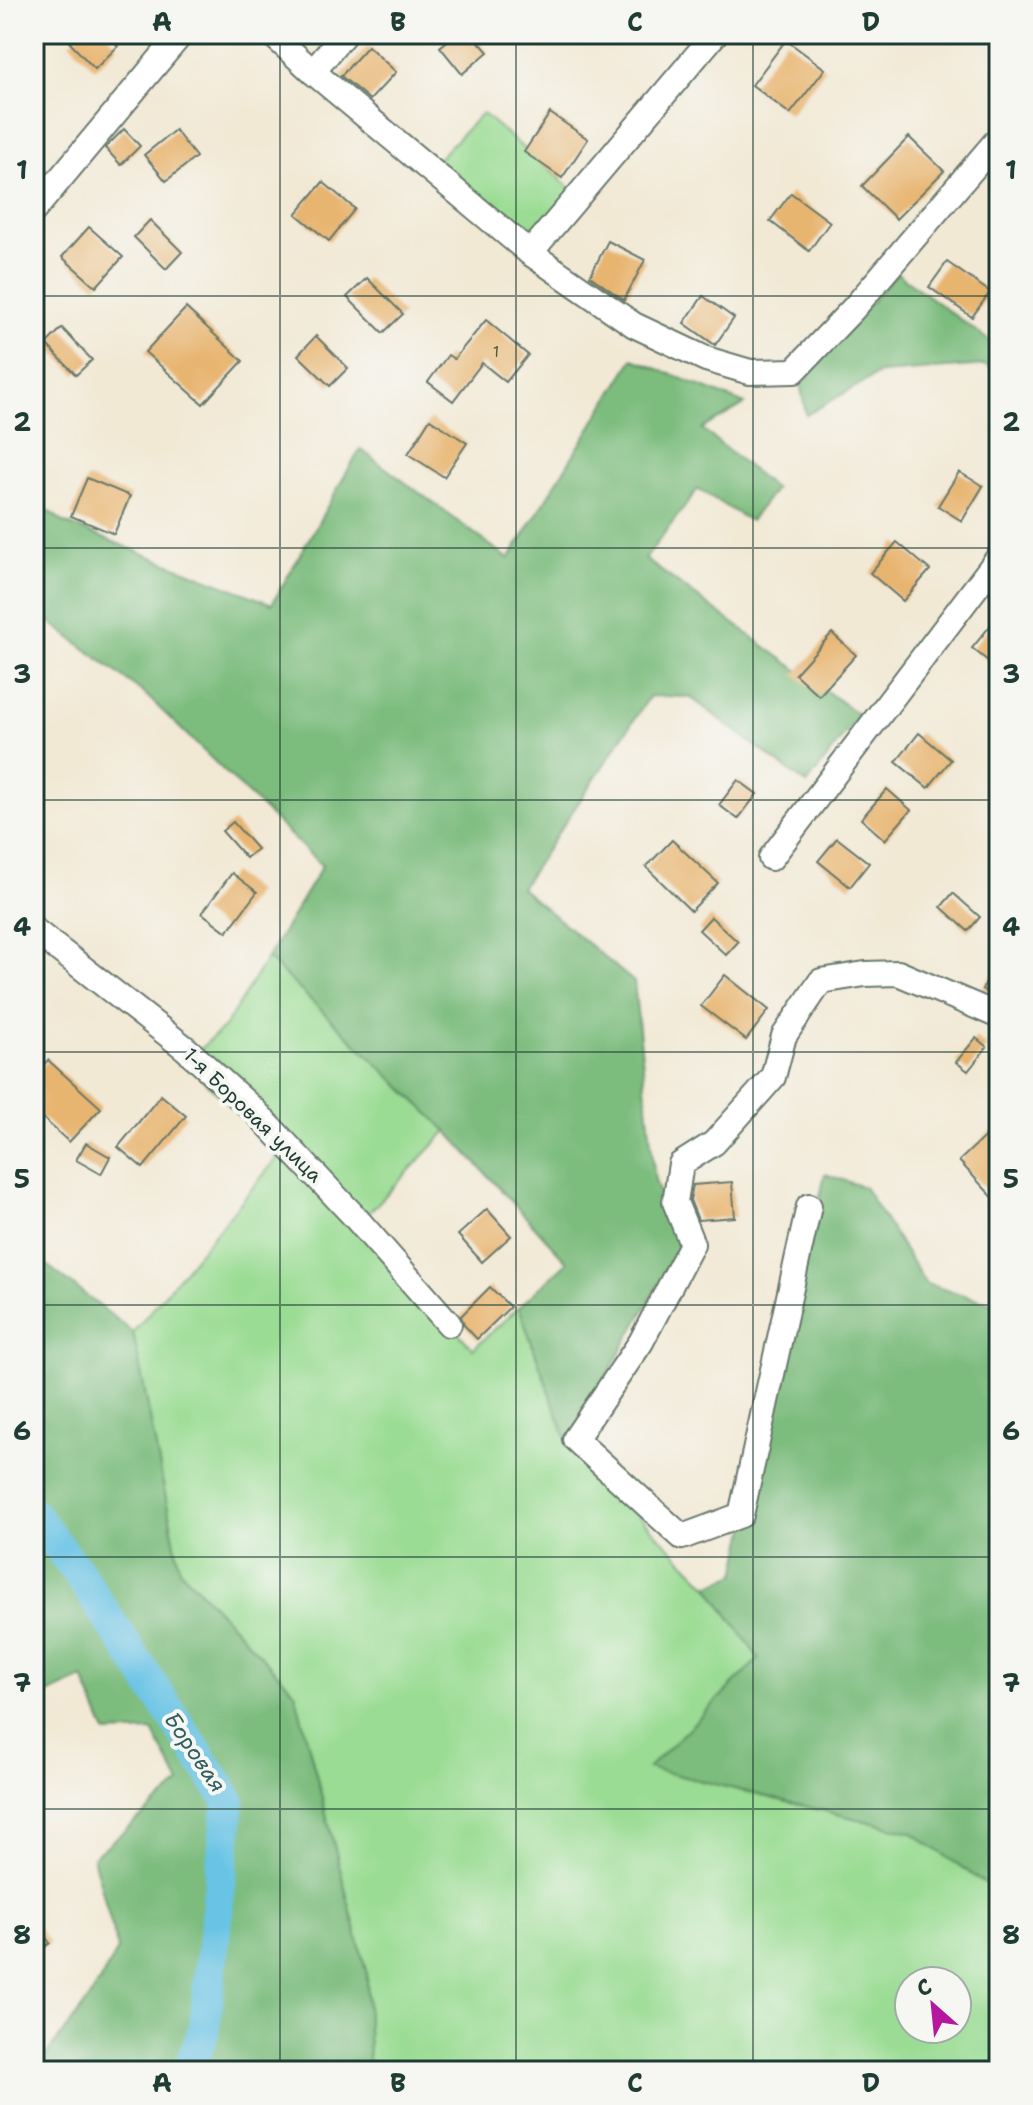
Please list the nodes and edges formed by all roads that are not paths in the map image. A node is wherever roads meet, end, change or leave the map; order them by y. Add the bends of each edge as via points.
1 (181, 34) edge
2 (272, 34) edge
3 (344, 34) edge
4 (715, 34) edge
5 (313, 72) junction
6 (999, 138) edge
7 (34, 210) edge
8 (530, 253) junction
9 (999, 557) edge
10 (771, 858) dead end
11 (34, 930) edge
12 (999, 1016) edge
13 (809, 1206) dead end
14 (449, 1324) dead end

1 - 7 street
2 - 5 street
3 - 5 street
4 - 8 street
5 - 8 street
6 - 8 street via 794,371 750,372 706,359 634,325
9 - 10 street
11 - 14 street, 1-я Боровая улица via 185,1048 255,1111
12 - 13 street via 898,973 821,981 784,1036 773,1077 714,1143 681,1164 675,1202 692,1244 641,1342 575,1439 682,1537 741,1515

